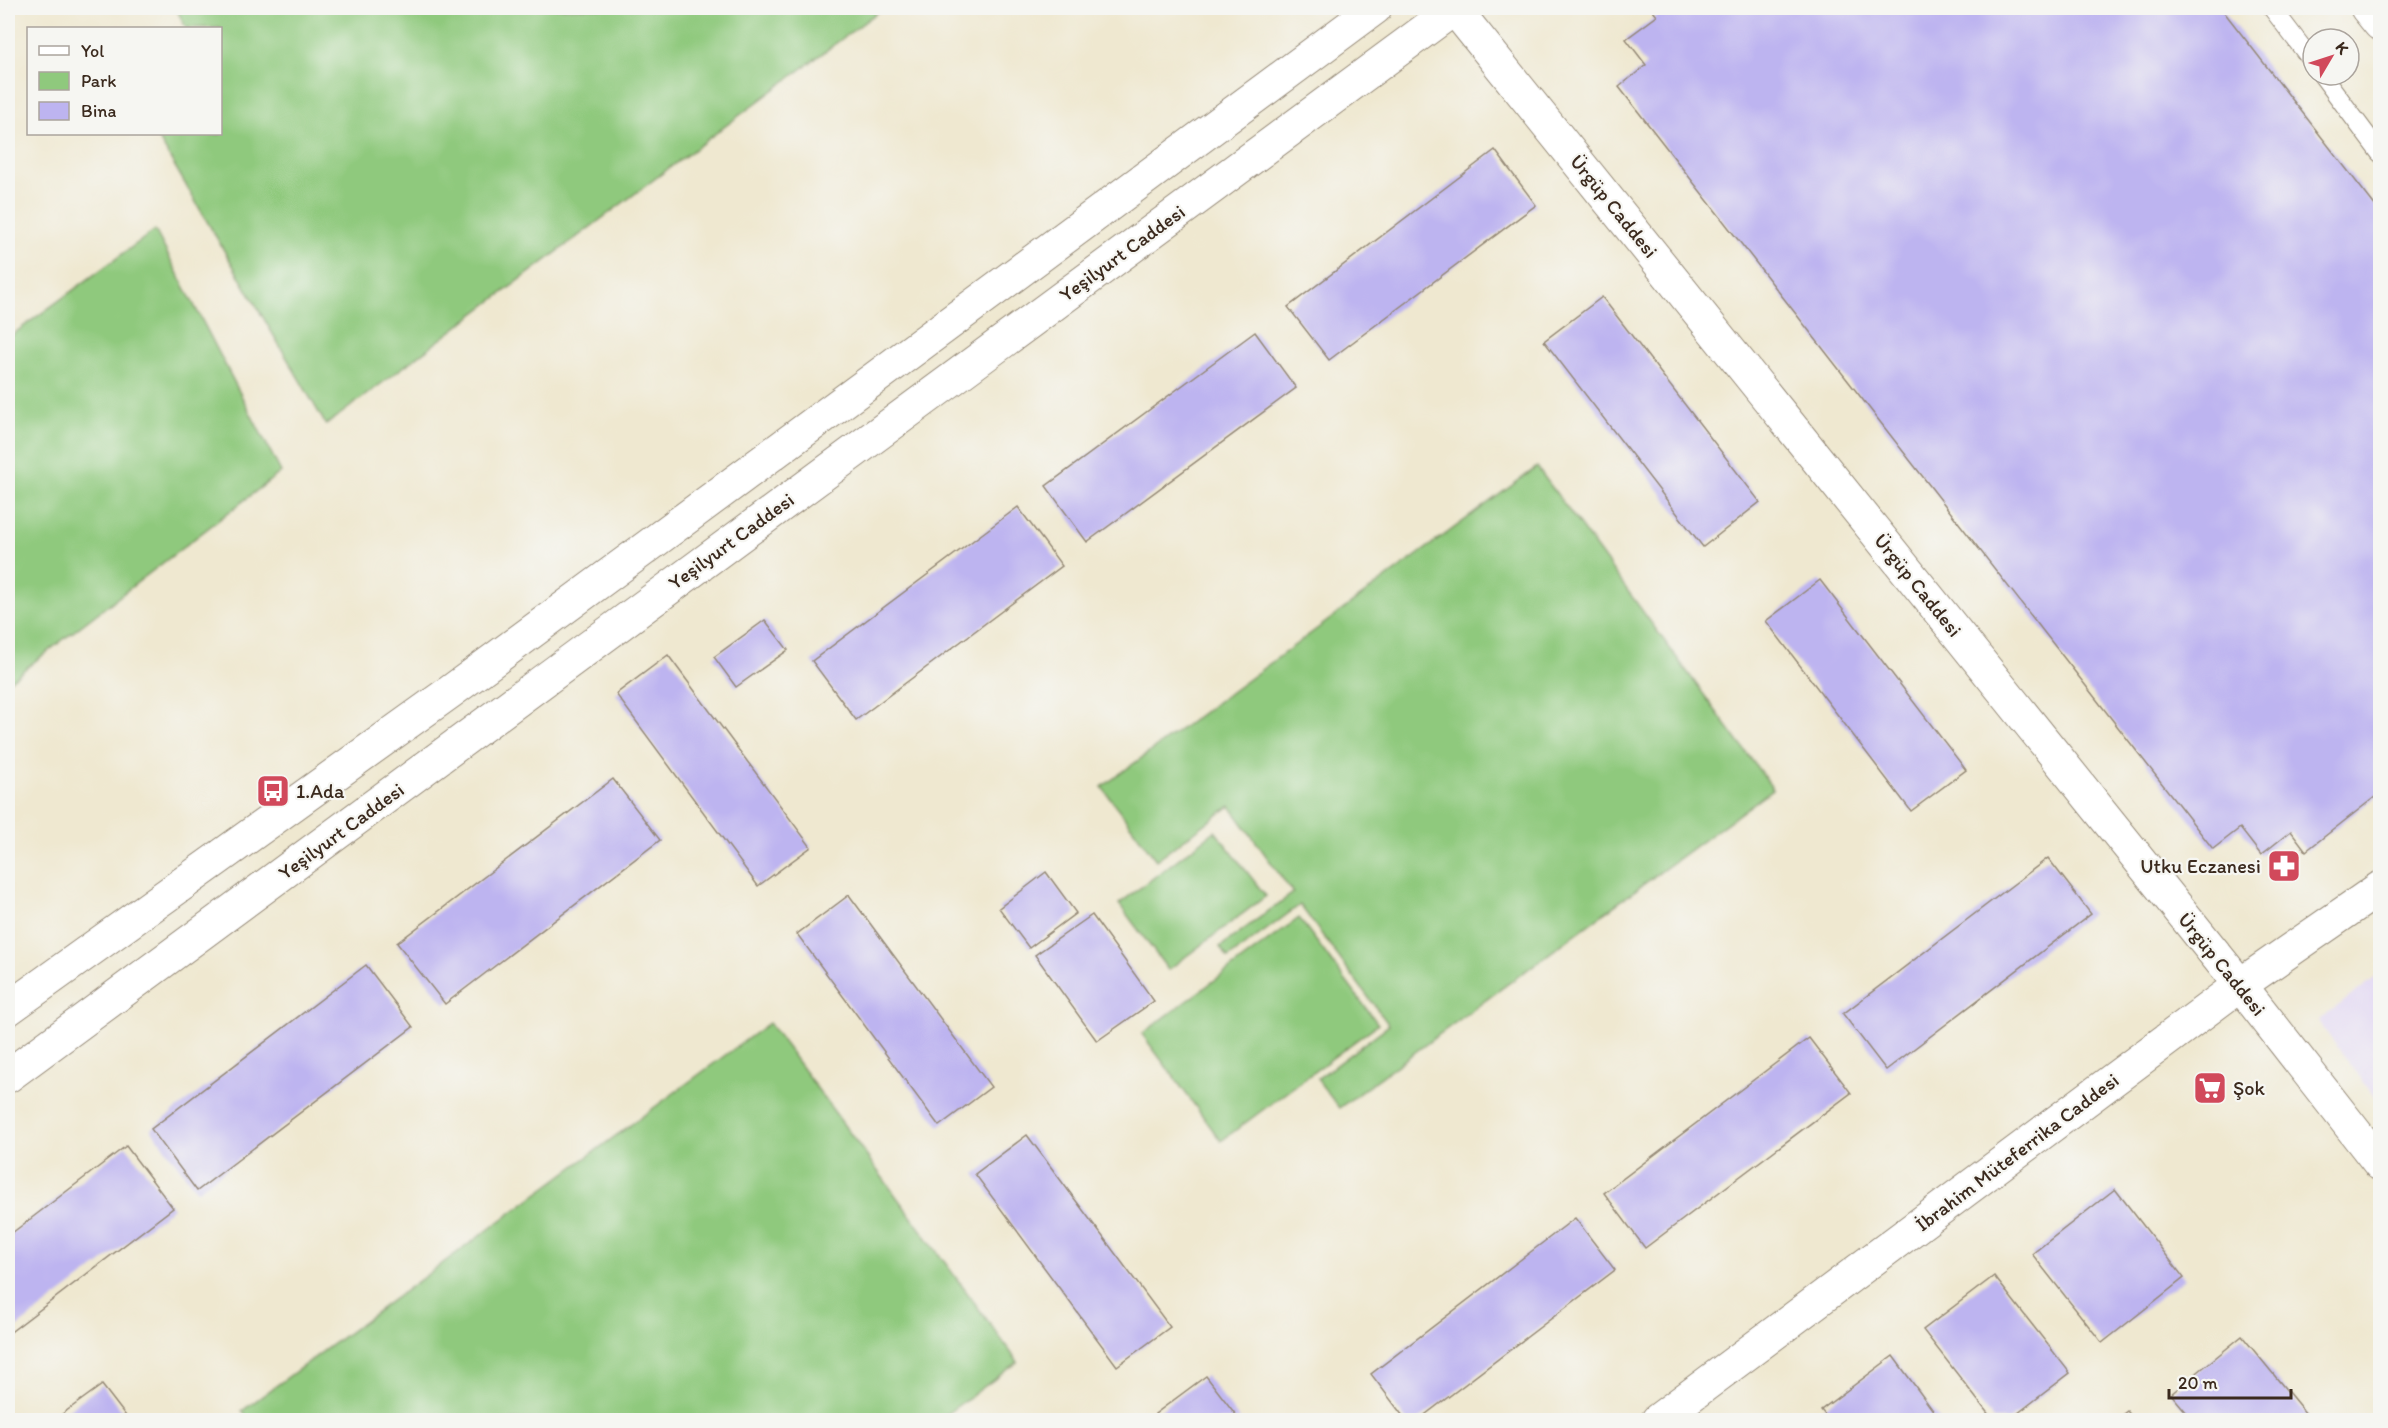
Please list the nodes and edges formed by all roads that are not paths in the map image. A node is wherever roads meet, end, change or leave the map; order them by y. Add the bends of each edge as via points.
1 (1375, 8) edge
2 (1454, 8) edge
3 (2272, 8) edge
4 (2367, 8) edge
5 (2380, 24) edge
6 (2301, 46) edge
7 (2331, 87) edge
8 (2380, 153) edge
9 (651, 544) junction
10 (679, 579) junction
11 (528, 635) junction
12 (554, 673) junction
13 (2380, 888) edge
14 (2240, 985) junction
15 (8, 1009) edge
16 (8, 1076) edge
17 (2380, 1164) edge
18 (1658, 1420) edge

1 - 9 main road
2 - 10 main road, Yeşilyurt Caddesi
2 - 14 main road, Ürgüp Caddesi
3 - 6 lane
4 - 5 main road
7 - 8 lane
9 - 10 main road
9 - 11 main road
10 - 12 main road, Yeşilyurt Caddesi
11 - 12 main road
11 - 15 main road
12 - 16 main road, Yeşilyurt Caddesi
13 - 14 main road, İbrahim Müteferrika Caddesi
14 - 17 main road, Ürgüp Caddesi
14 - 18 main road, İbrahim Müteferrika Caddesi

